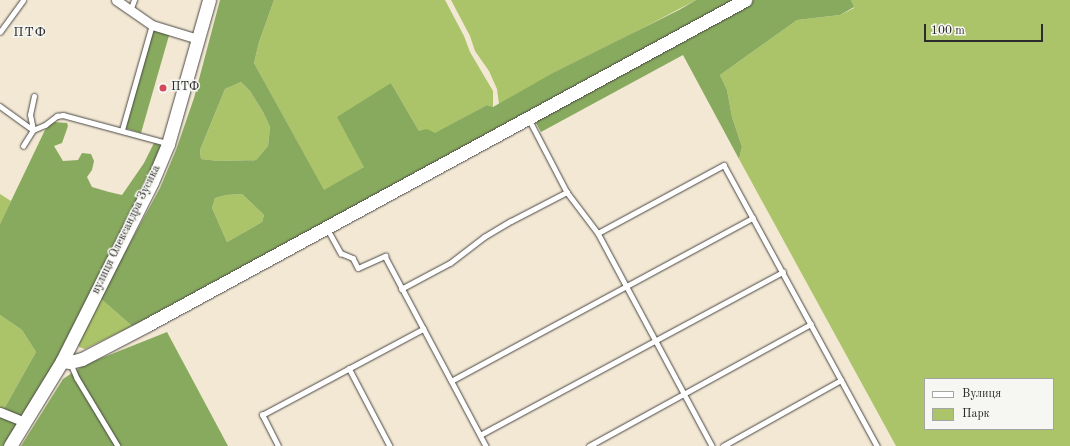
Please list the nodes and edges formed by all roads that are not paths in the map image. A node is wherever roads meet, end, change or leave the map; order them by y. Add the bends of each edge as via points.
1 (23, 0) edge
2 (116, 0) edge
3 (134, 0) edge
4 (209, 0) edge
5 (745, 0) edge
6 (130, 11) junction
7 (152, 25) junction
8 (0, 32) edge
9 (198, 39) junction
10 (34, 96) dead end
11 (0, 106) edge
12 (528, 118) junction
13 (33, 130) junction
14 (122, 130) junction
15 (168, 144) junction
16 (23, 146) dead end
17 (567, 192) junction
18 (753, 218) junction
19 (327, 228) junction
20 (598, 233) junction
21 (783, 272) junction
22 (627, 286) junction
23 (401, 289) junction
24 (811, 324) junction
25 (423, 329) junction
26 (656, 340) junction
27 (66, 362) junction
28 (349, 368) junction
29 (841, 380) junction
30 (450, 381) junction
31 (684, 393) junction
32 (0, 412) edge
33 (25, 422) junction
34 (480, 435) junction
35 (10, 446) edge
36 (118, 446) edge
37 (278, 446) edge
38 (390, 446) edge
39 (486, 446) edge
40 (589, 446) edge
41 (712, 446) edge
42 (722, 446) edge
43 (877, 446) edge

1 - 8 lane
2 - 6 street
3 - 6 lane
4 - 9 street, вулиця Олександра Зусика
5 - 12 street
6 - 7 street
7 - 9 street
7 - 14 lane
9 - 15 street, вулиця Олександра Зусика
10 - 13 lane via 30,115
11 - 13 lane
12 - 17 lane
12 - 19 street
13 - 14 lane via 63,115
13 - 16 lane
14 - 15 lane
15 - 27 street, вулиця Олександра Зусика
17 - 20 lane
17 - 23 lane via 511,221 484,237 450,263
18 - 20 lane via 724,165
18 - 21 lane
18 - 22 lane
19 - 23 lane via 341,253 353,258 358,268 384,256
19 - 27 street via 82,359
20 - 22 lane
21 - 24 lane
21 - 26 lane
22 - 26 lane
22 - 30 lane
23 - 25 lane
24 - 29 lane
24 - 31 lane
25 - 28 lane
25 - 30 lane
26 - 31 lane
26 - 34 lane
27 - 33 street, вулиця Олександра Зусика
27 - 36 lane
28 - 37 lane via 262,415
28 - 38 lane
29 - 42 lane
29 - 43 lane
30 - 34 lane
31 - 40 lane
31 - 41 lane
32 - 33 street
33 - 35 street, вулиця Олександра Зусика
34 - 39 lane

